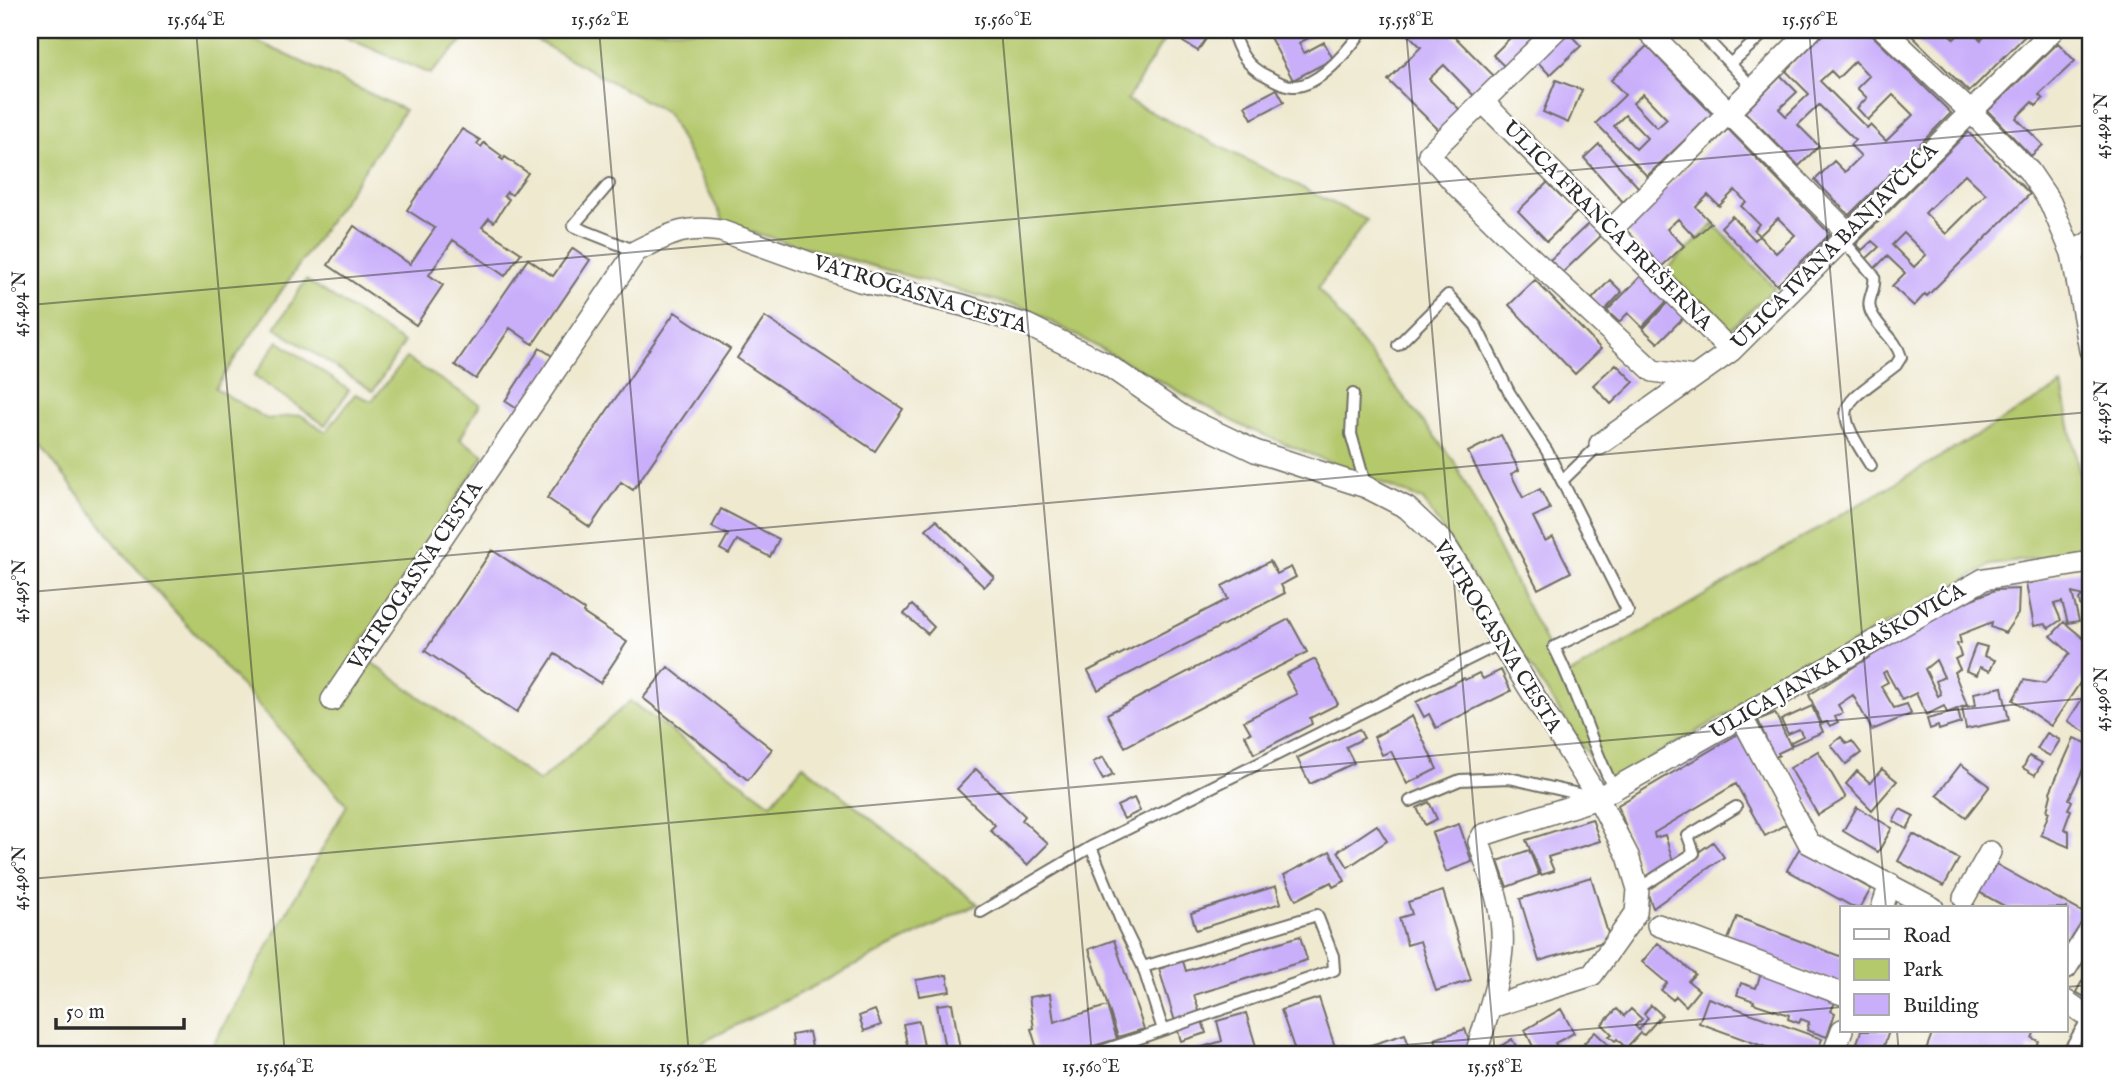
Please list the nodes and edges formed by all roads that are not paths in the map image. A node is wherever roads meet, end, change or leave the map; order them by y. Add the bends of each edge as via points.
1 (1232, 30) edge
2 (1363, 30) edge
3 (1556, 30) edge
4 (1647, 30) edge
5 (1698, 30) edge
6 (1757, 30) edge
7 (1811, 30) edge
8 (1884, 30) edge
9 (2053, 30) edge
10 (1730, 64) junction
11 (1752, 87) junction
12 (1483, 102) junction
13 (1727, 113) junction
14 (1970, 113) junction
15 (608, 184) dead end
16 (1612, 229) junction
17 (1845, 236) junction
18 (2090, 242) edge
19 (636, 251) junction
20 (2072, 253) junction
21 (1398, 345) dead end
22 (2090, 349) edge
23 (1731, 351) junction
24 (1694, 377) junction
25 (1353, 394) dead end
26 (1600, 444) joint
27 (1871, 466) dead end
28 (1562, 481) junction
29 (1366, 487) junction
30 (2090, 562) edge
31 (1501, 643) junction
32 (332, 700) dead end
33 (1742, 718) junction
34 (1606, 793) junction
35 (1410, 801) dead end
36 (1736, 807) dead end
37 (1091, 847) junction
38 (1990, 852) dead end
39 (1890, 884) junction
40 (1638, 889) junction
41 (1968, 905) edge
42 (1883, 906) edge
43 (1929, 906) edge
44 (981, 912) dead end
45 (1658, 925) dead end
46 (2090, 930) edge
47 (2068, 960) edge
48 (1143, 967) junction
49 (1840, 993) edge
50 (2068, 1002) edge
51 (1491, 1007) junction
52 (2090, 1018) edge
53 (1163, 1030) junction
54 (1841, 1032) edge
55 (1090, 1055) edge
56 (1476, 1055) edge
57 (1833, 1055) edge
58 (2066, 1055) edge

1 - 2 lane via 1243,57 1256,72 1291,86 1303,85 1336,65
3 - 12 street
4 - 13 street
5 - 10 lane
6 - 10 lane via 1762,35
7 - 11 street
8 - 14 street
9 - 14 street, ULICA IVANA BANJAVČIĆA
10 - 11 lane
11 - 13 street
12 - 16 street, ULICA FRANCA PREŠERNA
12 - 24 street via 1429,154 1511,239 1653,371
13 - 16 street
13 - 17 street
14 - 17 street, ULICA IVANA BANJAVČIĆA
14 - 20 street via 2029,171 2050,202
15 - 19 lane via 573,226
16 - 23 street, ULICA FRANCA PREŠERNA
17 - 23 street, ULICA IVANA BANJAVČIĆA
17 - 27 lane via 1874,276 1876,284 1868,301 1900,357 1846,408 1845,421
18 - 20 street
19 - 29 street, VATROGASNA CESTA via 682,230 721,231 860,281 1027,325 1106,364 1182,416 1219,434 1255,451
19 - 32 street, VATROGASNA CESTA
20 - 22 street
21 - 28 lane via 1448,295 1476,326
23 - 24 street, ULICA IVANA BANJAVČIĆA
24 - 26 street, ULICA IVANA BANJAVČIĆA
25 - 29 lane via 1351,433
26 - 28 lane
28 - 34 lane via 1628,612 1554,647 1606,773
29 - 31 street, VATROGASNA CESTA via 1407,508 1444,543
30 - 33 street, ULICA JANKA DRAŠKOVIĆA via 1984,579
31 - 34 street, VATROGASNA CESTA
31 - 37 lane
33 - 34 street, ULICA JANKA DRAŠKOVIĆA
33 - 39 street via 1809,843
34 - 35 lane via 1509,778 1460,780
34 - 40 street, VATROGASNA CESTA
34 - 51 street, ULICA JANKA DRAŠKOVIĆA via 1479,839 1495,894 1502,947
36 - 40 lane via 1688,836 1694,853
37 - 44 lane
37 - 48 lane
38 - 41 street
39 - 42 street
39 - 43 street
40 - 51 street via 1636,913 1592,975
45 - 49 street
46 - 47 street
48 - 53 lane
48 - 53 lane via 1317,915 1333,956 1334,970
50 - 52 street
51 - 56 street
52 - 58 lane
53 - 55 lane
54 - 57 street

